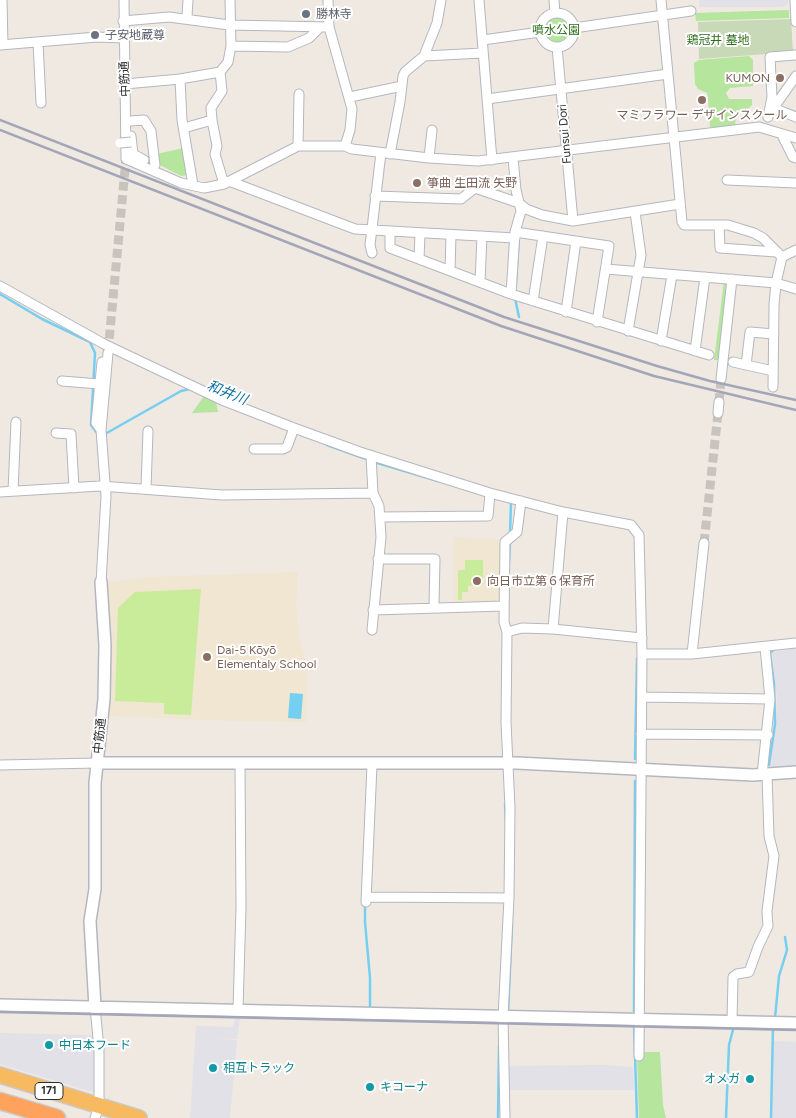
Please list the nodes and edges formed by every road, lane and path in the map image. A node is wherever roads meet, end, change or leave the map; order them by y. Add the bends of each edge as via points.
1 (2, 0) edge
2 (124, 0) edge
3 (188, 0) edge
4 (230, 0) edge
5 (328, 0) edge
6 (441, 0) edge
7 (479, 0) edge
8 (554, 0) edge
9 (661, 0) edge
10 (795, 0) edge
11 (690, 11) dead end
12 (555, 13) junction
13 (663, 16) junction
14 (187, 18) junction
15 (123, 21) junction
16 (796, 22) edge
17 (230, 25) junction
18 (328, 27) junction
19 (319, 28) junction
20 (574, 28) junction
21 (540, 32) junction
22 (123, 38) junction
23 (483, 40) junction
24 (38, 42) junction
25 (2, 45) edge
26 (231, 46) junction
27 (557, 47) junction
28 (483, 53) junction
29 (796, 55) edge
30 (424, 56) junction
31 (220, 72) junction
32 (668, 74) junction
33 (796, 76) edge
34 (180, 79) junction
35 (127, 84) junction
36 (402, 86) junction
37 (561, 89) junction
38 (299, 94) dead end
39 (350, 97) junction
40 (487, 99) junction
41 (41, 103) dead end
42 (773, 108) junction
43 (768, 117) junction
44 (796, 117) edge
45 (212, 120) junction
46 (131, 121) junction
47 (759, 127) junction
48 (184, 128) junction
49 (432, 130) dead end
50 (782, 135) junction
51 (674, 136) junction
52 (796, 138) edge
53 (131, 142) junction
54 (120, 143) dead end
55 (298, 146) junction
56 (345, 146) junction
57 (567, 151) junction
58 (386, 153) junction
59 (429, 158) junction
60 (513, 158) junction
61 (796, 158) edge
62 (492, 160) junction
63 (155, 165) junction
64 (727, 180) dead end
65 (227, 182) junction
66 (796, 183) edge
67 (193, 184) junction
68 (375, 196) junction
69 (520, 203) junction
70 (680, 204) junction
71 (635, 212) junction
72 (574, 221) junction
73 (719, 225) junction
74 (751, 226) dead end
75 (734, 227) junction
76 (372, 230) junction
77 (390, 232) junction
78 (420, 234) junction
79 (451, 234) junction
80 (515, 235) junction
81 (482, 236) junction
82 (543, 236) junction
83 (576, 242) junction
84 (796, 250) edge
85 (372, 253) dead end
86 (779, 255) junction
87 (419, 259) junction
88 (606, 269) junction
89 (450, 270) junction
90 (638, 273) junction
91 (672, 275) junction
92 (705, 277) junction
93 (732, 279) junction
94 (480, 282) junction
95 (776, 283) junction
96 (0, 286) edge
97 (796, 289) edge
98 (511, 294) junction
99 (533, 301) junction
100 (566, 312) junction
101 (597, 322) junction
102 (628, 331) junction
103 (774, 334) junction
104 (661, 341) junction
105 (106, 349) junction
106 (695, 351) junction
107 (709, 355) dead end
108 (733, 362) dead end
109 (746, 365) junction
110 (773, 371) junction
111 (721, 379) tunnel mouth
112 (62, 381) dead end
113 (99, 384) junction
114 (773, 387) dead end
115 (719, 402) tunnel mouth
116 (718, 413) tunnel mouth
117 (16, 422) dead end
118 (294, 428) junction
119 (148, 431) dead end
120 (56, 433) dead end
121 (102, 433) junction
122 (254, 448) dead end
123 (371, 456) junction
124 (74, 488) junction
125 (105, 488) junction
126 (146, 488) junction
127 (13, 491) junction
128 (0, 492) edge
129 (373, 493) junction
130 (490, 493) junction
131 (521, 501) junction
132 (563, 512) junction
133 (380, 517) junction
134 (704, 543) tunnel mouth
135 (378, 559) junction
136 (101, 582) joint
137 (434, 606) junction
138 (504, 606) junction
139 (373, 610) junction
140 (506, 629) junction
141 (553, 629) junction
142 (372, 630) dead end
143 (642, 638) junction
144 (796, 642) edge
145 (765, 647) junction
146 (642, 654) junction
147 (692, 654) junction
148 (643, 697) junction
149 (770, 699) junction
150 (641, 734) junction
151 (768, 735) junction
152 (97, 763) junction
153 (509, 763) junction
154 (240, 764) junction
155 (372, 764) junction
156 (0, 766) edge
157 (641, 771) junction
158 (796, 772) edge
159 (765, 775) junction
160 (509, 898) junction
161 (0, 1005) edge
162 (95, 1007) junction
163 (238, 1010) junction
164 (507, 1017) junction
165 (639, 1020) junction
166 (732, 1022) junction
167 (796, 1024) edge
168 (638, 1056) dead end
169 (0, 1075) edge
170 (0, 1101) edge
171 (97, 1112) edge
172 (57, 1118) edge
173 (139, 1118) edge
174 (505, 1118) edge

1 - 25 street
2 - 15 street, 中筋通
3 - 14 street
4 - 17 street
5 - 18 street
6 - 30 street via 437,23
7 - 23 street
8 - 12 street
9 - 13 street
10 - 16 street
11 - 13 street
12 - 20 street via 565,15
12 - 21 street via 543,19
13 - 20 street
13 - 32 street
14 - 15 street
14 - 17 street
15 - 22 street, 中筋通
17 - 19 street
17 - 26 street
18 - 19 street
18 - 39 street
19 - 26 street via 308,38 288,47
20 - 27 street via 572,39
21 - 23 street
21 - 27 street via 548,45
22 - 24 street
22 - 35 street, 中筋通
23 - 28 street
24 - 25 street
24 - 41 street
26 - 31 street via 228,62
27 - 37 street, Funsui Dori
28 - 30 street
28 - 40 street
29 - 43 street via 770,57 772,97
30 - 36 street via 402,76
31 - 34 street
31 - 45 street via 222,91 212,108
32 - 37 street
32 - 51 street
33 - 42 street
34 - 35 street
34 - 48 street
35 - 46 street
35 - 67 street, 中筋通 via 126,158 181,183
36 - 39 street
36 - 58 street
37 - 40 street
37 - 57 street, Funsui Dori
38 - 55 street
39 - 56 street via 352,120
40 - 62 street
42 - 43 street
42 - 44 street
43 - 47 street
45 - 48 street
45 - 65 street via 217,146 215,154
46 - 53 street
46 - 63 street via 144,120 151,131
47 - 50 street
47 - 51 street
48 - 67 street
49 - 59 street
50 - 52 street
50 - 61 street
51 - 57 street
51 - 70 street
53 - 54 street, bridge
53 - 63 street via 137,158
55 - 56 street
55 - 65 street
56 - 58 street
57 - 60 street
57 - 72 street, Funsui Dori
58 - 59 street
58 - 68 street
59 - 62 street
60 - 62 street
60 - 69 street
63 - 67 street
64 - 66 street
65 - 67 street via 204,188
65 - 76 street via 356,229
68 - 69 street via 461,199 475,188
68 - 76 street
69 - 72 street via 542,215
69 - 80 street
70 - 71 street
70 - 73 street via 684,225
71 - 72 street
71 - 90 street via 641,249
73 - 75 street
73 - 86 street via 720,248
74 - 75 street
75 - 86 street via 763,238
76 - 77 street
76 - 85 street
77 - 78 street
77 - 87 street via 390,248
78 - 79 street
78 - 87 street
79 - 81 street
79 - 89 street
80 - 81 street
80 - 82 street
80 - 98 street
81 - 94 street
82 - 83 street
82 - 99 street
83 - 88 street via 609,246
83 - 100 street
84 - 86 street
86 - 95 street
87 - 89 street
88 - 90 street
88 - 101 street
89 - 94 street
90 - 91 street
90 - 102 street
91 - 92 street
91 - 104 street
92 - 93 street
92 - 106 street
93 - 95 street
93 - 111 street
94 - 98 street
95 - 97 street
95 - 103 street
96 - 105 street
98 - 99 street
99 - 100 street
100 - 101 street
101 - 102 street
102 - 104 street
103 - 109 street via 750,332
103 - 110 street
104 - 106 street
105 - 113 street
105 - 118 street
105 - 121 street, 中筋通
106 - 107 street
108 - 109 street
109 - 110 street
110 - 114 street
112 - 113 street
113 - 121 street via 96,423
115 - 116 street
117 - 127 street
118 - 122 street via 287,447
118 - 123 street
119 - 126 street
120 - 124 street via 71,434
121 - 125 street, 中筋通
123 - 129 street
123 - 130 street
124 - 125 street
124 - 127 street
125 - 126 street
125 - 136 street, 中筋通
126 - 129 street via 222,495
127 - 128 street
129 - 133 street
130 - 131 street
130 - 133 street via 488,516
131 - 132 street
131 - 138 street via 516,532 505,542
132 - 141 street
132 - 143 street via 631,525 639,535
133 - 135 street
134 - 147 street
135 - 137 street via 435,560
135 - 139 street
136 - 152 street, 中筋通 via 105,645 102,730
137 - 138 street
137 - 139 street
138 - 140 street
139 - 142 street
140 - 141 street
140 - 153 street
141 - 143 street
143 - 146 street
144 - 145 street
145 - 147 street
145 - 149 street
146 - 147 street
146 - 148 street
148 - 149 street
148 - 150 street
149 - 151 street
150 - 151 street
150 - 157 street
151 - 159 street
152 - 154 street
152 - 156 street
152 - 162 street, 中筋通 via 95,889 90,920
153 - 155 street
153 - 157 street
153 - 160 street
154 - 155 street
154 - 163 street
155 - 160 street via 366,899
157 - 159 street
157 - 165 street
158 - 159 street
159 - 166 street via 769,836 774,856 768,926 749,972 736,974 733,978
160 - 164 street
161 - 162 street
162 - 163 street
162 - 171 street, 中筋通 via 100,1049
163 - 164 street
164 - 165 street
164 - 174 street via 504,1039
165 - 166 street
165 - 168 street
166 - 167 street
169 - 171 highway, 171
170 - 172 highway
171 - 173 highway, 171

